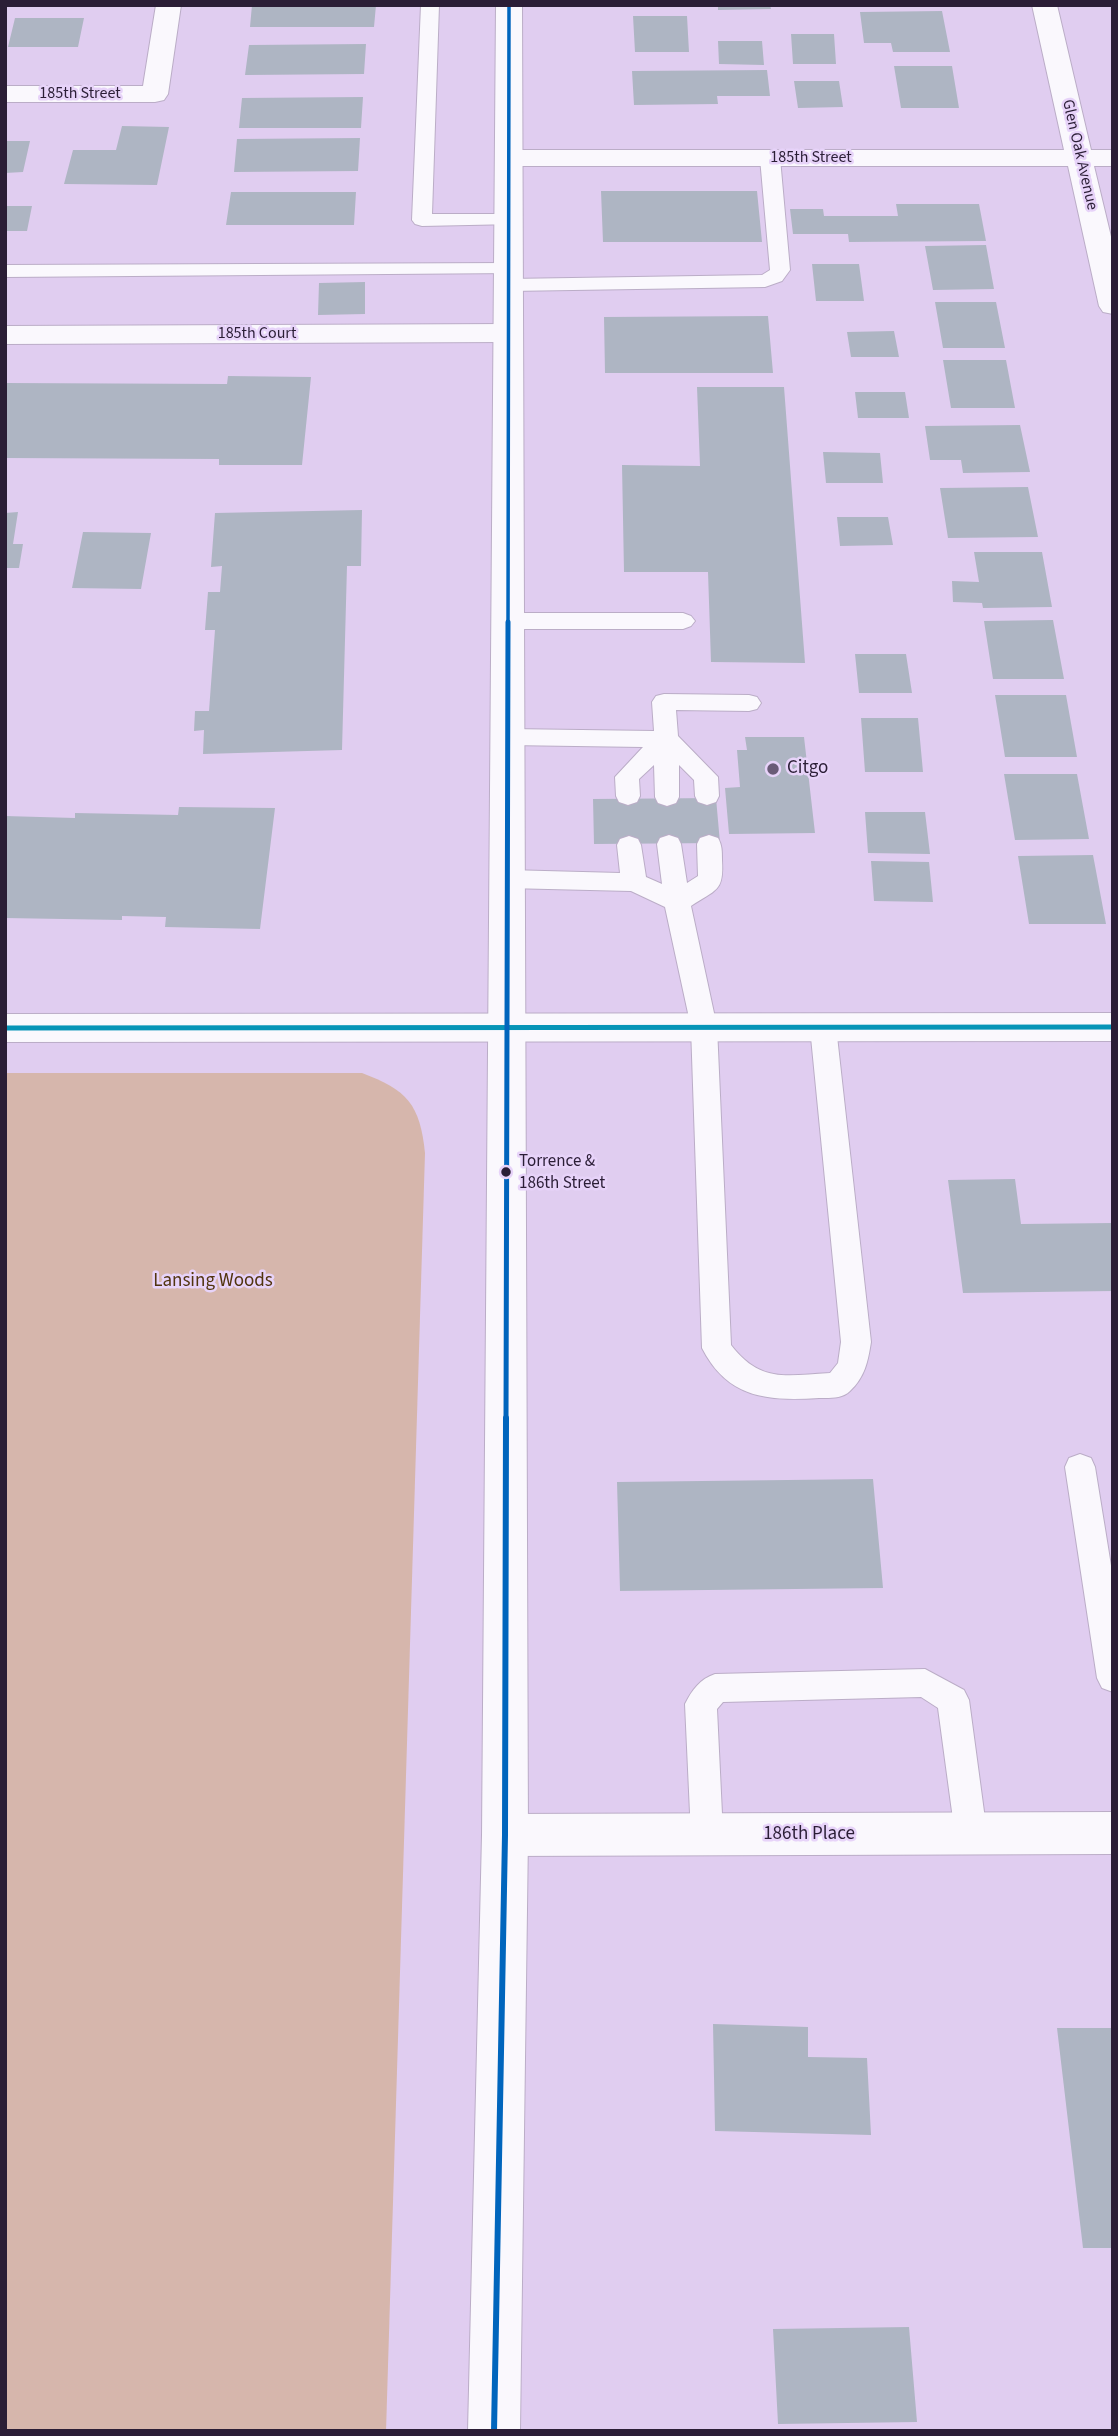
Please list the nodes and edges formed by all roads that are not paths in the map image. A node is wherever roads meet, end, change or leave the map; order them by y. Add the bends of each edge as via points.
1 (169, 5) edge
2 (430, 5) edge
3 (509, 5) edge
4 (1044, 5) edge
5 (5, 94) edge
6 (509, 158) junction
7 (770, 158) junction
8 (1113, 158) edge
9 (1080, 159) junction
10 (509, 220) junction
11 (5, 271) edge
12 (509, 277) junction
13 (1113, 306) edge
14 (509, 333) junction
15 (5, 335) edge
16 (508, 621) junction
17 (683, 621) dead end
18 (749, 703) dead end
19 (508, 737) junction
20 (666, 739) junction
21 (628, 796) dead end
22 (707, 796) dead end
23 (667, 797) dead end
24 (669, 844) dead end
25 (709, 844) dead end
26 (629, 845) dead end
27 (507, 879) junction
28 (634, 882) junction
29 (677, 902) junction
30 (704, 1027) junction
31 (823, 1027) junction
32 (1113, 1027) edge
33 (5, 1028) edge
34 (507, 1028) junction
35 (1080, 1467) dead end
36 (1113, 1678) edge
37 (1113, 1833) edge
38 (971, 1834) junction
39 (505, 1835) junction
40 (707, 1835) junction
41 (494, 2431) edge

1 - 5 street, 185th Street via 155,94
2 - 10 lane via 422,220
3 - 6 street
4 - 9 street, Glen Oak Avenue
6 - 7 street, 185th Street
6 - 10 street
7 - 9 street, 185th Street
7 - 12 lane via 780,271 775,277 765,281
8 - 9 street, 185th Street
9 - 13 street, Glen Oak Avenue
10 - 12 street
11 - 12 lane
12 - 14 street
14 - 15 street, 185th Court
14 - 16 street
16 - 17 lane
16 - 19 street
18 - 20 lane via 664,702
19 - 20 lane
19 - 27 street
20 - 21 lane via 627,777
20 - 22 lane via 706,777
20 - 23 lane
24 - 29 lane
25 - 29 lane via 711,880
26 - 28 lane
27 - 28 lane
27 - 34 street
28 - 29 lane
29 - 30 lane
30 - 31 street
30 - 31 lane via 717,1348 731,1369 759,1387 838,1385 852,1367 856,1342
30 - 34 street
31 - 32 street
33 - 34 street
34 - 39 street
35 - 36 lane
37 - 38 street, 186th Place
38 - 40 street, 186th Place
38 - 40 lane via 953,1700 925,1683 715,1688 701,1704
39 - 40 street, 186th Place
39 - 41 street

